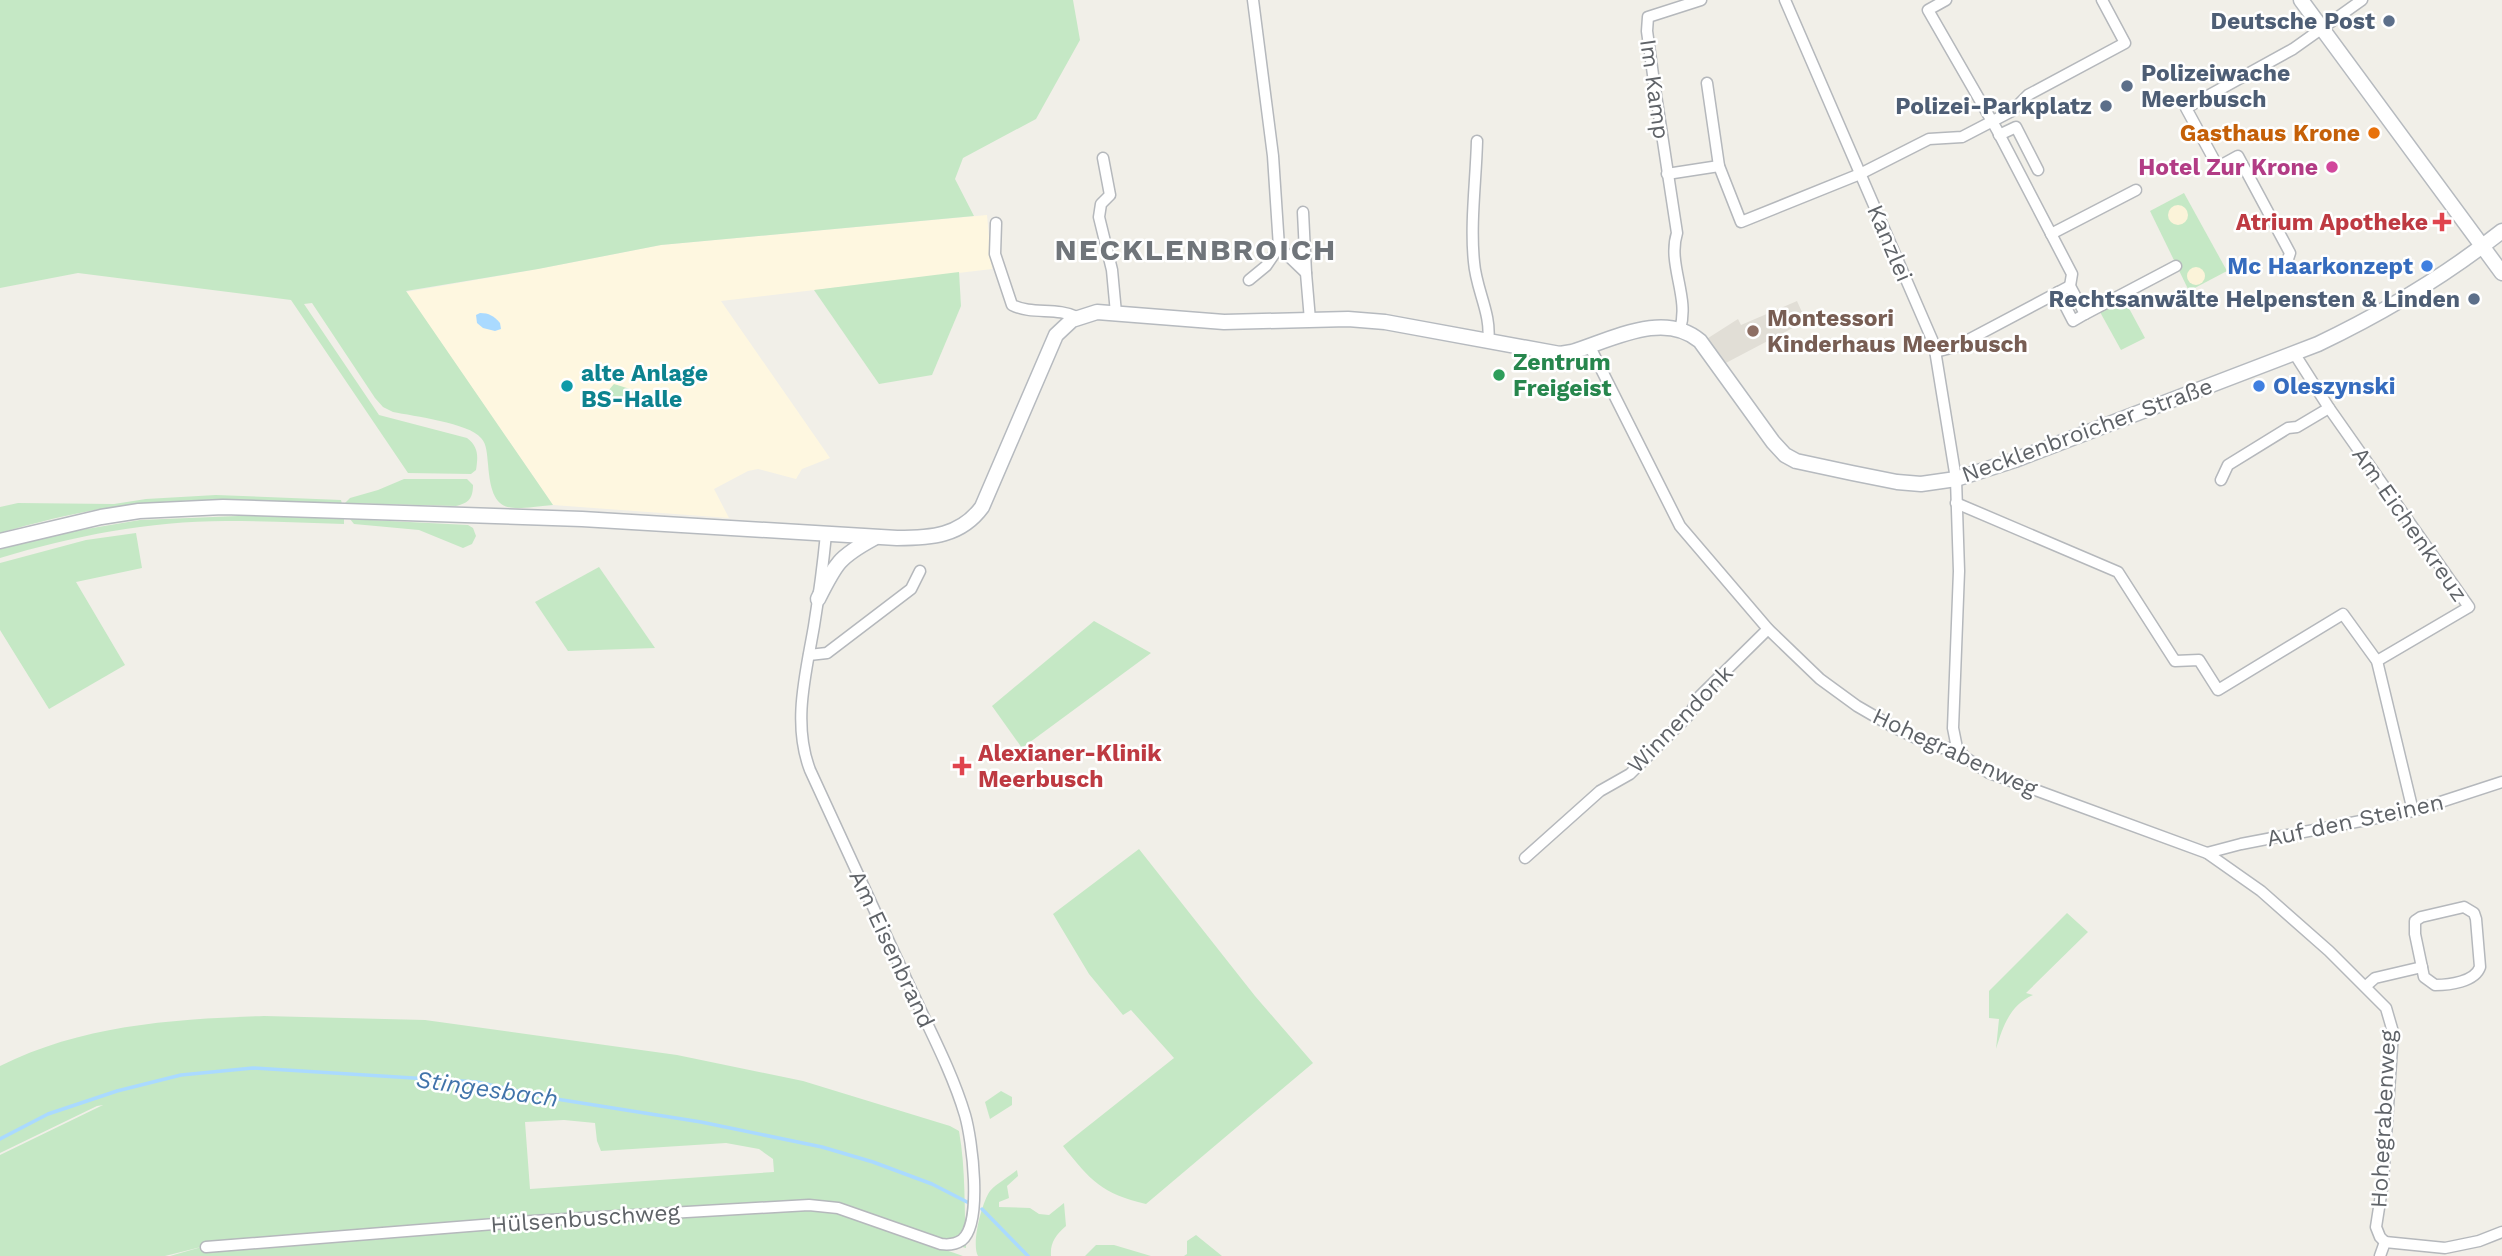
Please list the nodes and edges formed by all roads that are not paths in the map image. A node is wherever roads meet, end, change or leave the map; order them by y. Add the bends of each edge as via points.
1 (1252, 0) edge
2 (1701, 0) edge
3 (1785, 0) edge
4 (1945, 0) edge
5 (2102, 0) edge
6 (2301, 0) edge
7 (2362, 0) edge
8 (1926, 5) edge
9 (2322, 30) junction
10 (1707, 83) dead end
11 (1992, 121) junction
12 (1999, 135) junction
13 (1477, 141) dead end
14 (1103, 158) dead end
15 (1719, 166) junction
16 (2038, 170) dead end
17 (1667, 174) junction
18 (1860, 174) junction
19 (2136, 190) dead end
20 (1303, 212) dead end
21 (996, 223) dead end
22 (2502, 231) edge
23 (2051, 234) junction
24 (2483, 246) junction
25 (1279, 247) junction
26 (2176, 266) dead end
27 (2286, 268) dead end
28 (1306, 273) junction
29 (2502, 273) edge
30 (1249, 280) dead end
31 (2070, 286) junction
32 (2058, 292) junction
33 (1116, 313) junction
34 (2085, 314) junction
35 (1077, 317) junction
36 (1310, 320) junction
37 (1680, 329) junction
38 (1488, 342) junction
39 (1590, 347) junction
40 (1935, 352) junction
41 (2294, 353) junction
42 (2329, 408) junction
43 (1955, 479) junction
44 (2221, 480) dead end
45 (1956, 502) junction
46 (826, 534) junction
47 (876, 537) junction
48 (0, 541) edge
49 (920, 571) dead end
50 (818, 599) junction
51 (1768, 629) junction
52 (809, 655) junction
53 (2377, 662) junction
54 (1957, 748) junction
55 (2502, 782) edge
56 (2413, 811) junction
57 (2207, 853) junction
58 (1525, 858) dead end
59 (2422, 967) junction
60 (2365, 986) junction
61 (2502, 1232) edge
62 (959, 1242) joint
63 (2385, 1242) junction
64 (206, 1247) dead end
65 (2380, 1256) edge

1 - 25 street via 1273,156
2 - 17 street, Im Kamp via 1648,17
3 - 18 street, Kanzlei
4 - 8 street
5 - 11 street via 2125,43 2028,95 2012,111
6 - 9 main road
7 - 9 street
8 - 11 street
9 - 24 main road
9 - 27 street via 2186,108 2218,167 2238,156 2290,253
10 - 15 street
11 - 12 street
11 - 18 street via 1962,137 1929,139
12 - 16 street via 2016,127
12 - 23 street
13 - 38 street via 1472,240 1476,281 1489,320
14 - 33 street via 1110,195 1101,204 1099,217 1112,270
15 - 17 street
15 - 18 street via 1741,222
17 - 37 street, Im Kamp via 1684,306
18 - 40 street, Kanzlei
19 - 23 street
20 - 28 street
21 - 35 street via 995,254 1012,305
22 - 24 main road, Necklenbroicher Straße
23 - 31 street via 2072,274
24 - 29 main road
24 - 41 main road, Necklenbroicher Straße via 2407,296
25 - 28 street
25 - 30 street
26 - 34 street
28 - 36 street
31 - 32 street
31 - 34 street
32 - 34 street via 2073,321
32 - 40 street via 1955,347
33 - 35 main road
33 - 36 main road via 1237,322
35 - 47 main road via 1053,341 976,515 962,527 938,536
36 - 38 main road via 1377,321
37 - 39 main road via 1647,328
37 - 43 main road, Necklenbroicher Straße via 1700,341 1773,442 1790,458 1897,482
38 - 39 main road via 1560,354
39 - 51 street, Hohegrabenweg via 1680,526
40 - 43 street, Kanzlei
41 - 42 street, Am Eichenkreuz
41 - 43 main road, Necklenbroicher Straße
42 - 44 street via 2228,465
42 - 53 street, Am Eichenkreuz via 2469,607
43 - 45 street, Kanzlei
45 - 53 street via 2118,572 2175,661 2199,660 2218,690 2343,614
45 - 54 street, Kanzlei via 1959,608 1953,728
46 - 47 main road
46 - 48 main road via 582,519 223,507 114,515
46 - 50 street, Am Eisenbrand
47 - 50 main road via 837,562
49 - 52 street via 911,589 827,653
50 - 52 street, Am Eisenbrand
51 - 54 street, Hohegrabenweg via 1820,679 1857,706 1926,743
51 - 58 street, Winnendonk via 1630,774 1600,791
52 - 62 street, Am Eisenbrand via 800,717 806,761 967,1121 975,1191 967,1234
53 - 56 street
54 - 57 street, Hohegrabenweg via 1989,773
55 - 56 street, Auf den Steinen
56 - 57 street, Auf den Steinen
57 - 60 street, Hohegrabenweg via 2261,891
59 - 59 street via 2424,977 2435,985 2478,973 2476,919 2470,909 2415,921
59 - 60 street via 2375,978
60 - 63 street, Hohegrabenweg via 2386,1008 2393,1032 2376,1227
61 - 63 street via 2445,1248
62 - 64 street, Hülsenbuschweg via 932,1242 838,1208 809,1205
63 - 65 street, Hohegrabenweg

